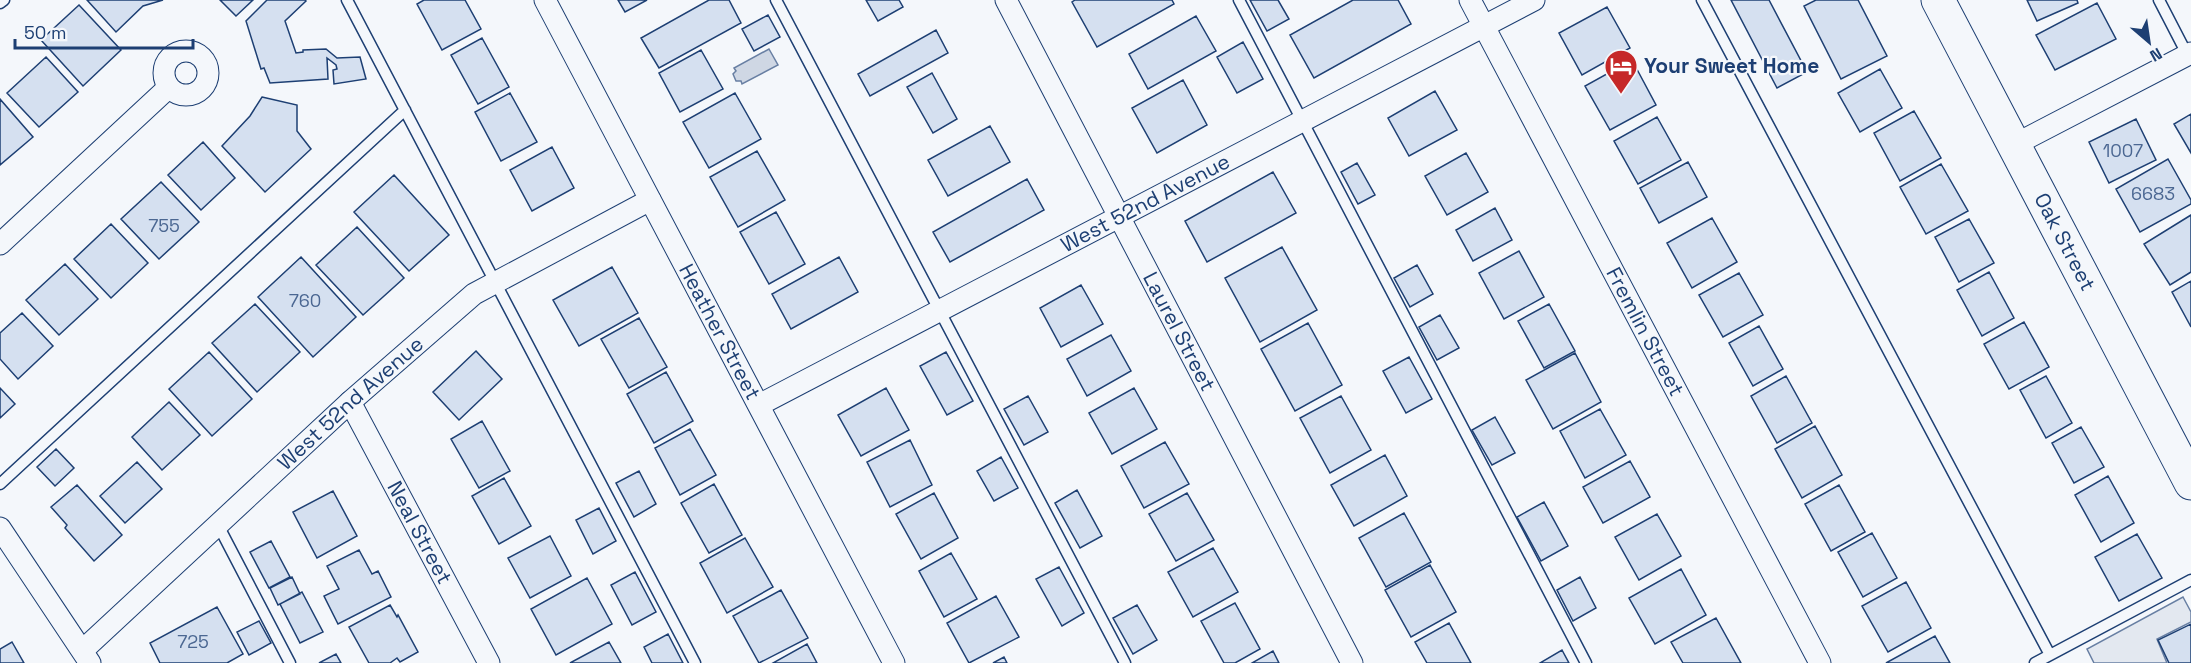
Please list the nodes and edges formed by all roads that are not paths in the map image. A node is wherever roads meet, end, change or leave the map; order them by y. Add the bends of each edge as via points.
1 (4, 0) edge
2 (347, 0) edge
3 (545, 0) edge
4 (776, 0) edge
5 (1006, 0) edge
6 (1239, 0) edge
7 (1470, 0) edge
8 (1534, 0) edge
9 (1702, 0) edge
10 (1938, 0) edge
11 (2159, 0) edge
12 (0, 3) edge
13 (1484, 26) junction
14 (2190, 57) edge
15 (168, 88) dead end
16 (405, 110) junction
17 (1303, 121) junction
18 (2014, 145) junction
19 (650, 200) junction
20 (1118, 217) junction
21 (0, 244) edge
22 (495, 281) junction
23 (939, 312) junction
24 (350, 402) junction
25 (759, 405) junction
26 (2187, 466) edge
27 (0, 484) edge
28 (218, 525) junction
29 (0, 528) edge
30 (2191, 580) edge
31 (2050, 655) junction
32 (87, 656) edge
33 (290, 663) edge
34 (489, 663) edge
35 (695, 663) edge
36 (894, 663) edge
37 (1125, 663) edge
38 (1352, 663) edge
39 (1586, 663) edge
40 (1820, 663) edge
41 (2035, 663) edge

1 - 12 lane
2 - 16 lane
3 - 19 street, Heather Street
4 - 23 lane
5 - 20 street, Laurel Street
6 - 17 lane
7 - 13 street, Fremlin Street
8 - 13 street, West 52nd Avenue
9 - 31 lane
10 - 18 main road, Oak Street
11 - 14 lane
13 - 17 street, West 52nd Avenue
13 - 40 street, Fremlin Street
14 - 18 street
15 - 21 street
16 - 22 lane
16 - 27 lane
17 - 20 street, West 52nd Avenue
17 - 39 lane
18 - 26 main road, Oak Street
19 - 22 street, West 52nd Avenue
19 - 25 street, Heather Street
20 - 23 street, West 52nd Avenue
20 - 38 street, Laurel Street
22 - 24 street, West 52nd Avenue via 474,294
22 - 35 lane
23 - 25 street, West 52nd Avenue
23 - 37 lane
24 - 28 street, West 52nd Avenue
24 - 34 street, Neal Street
25 - 36 street, Heather Street
28 - 32 street, West 52nd Avenue
28 - 33 lane
29 - 32 street
30 - 31 lane
31 - 41 lane

